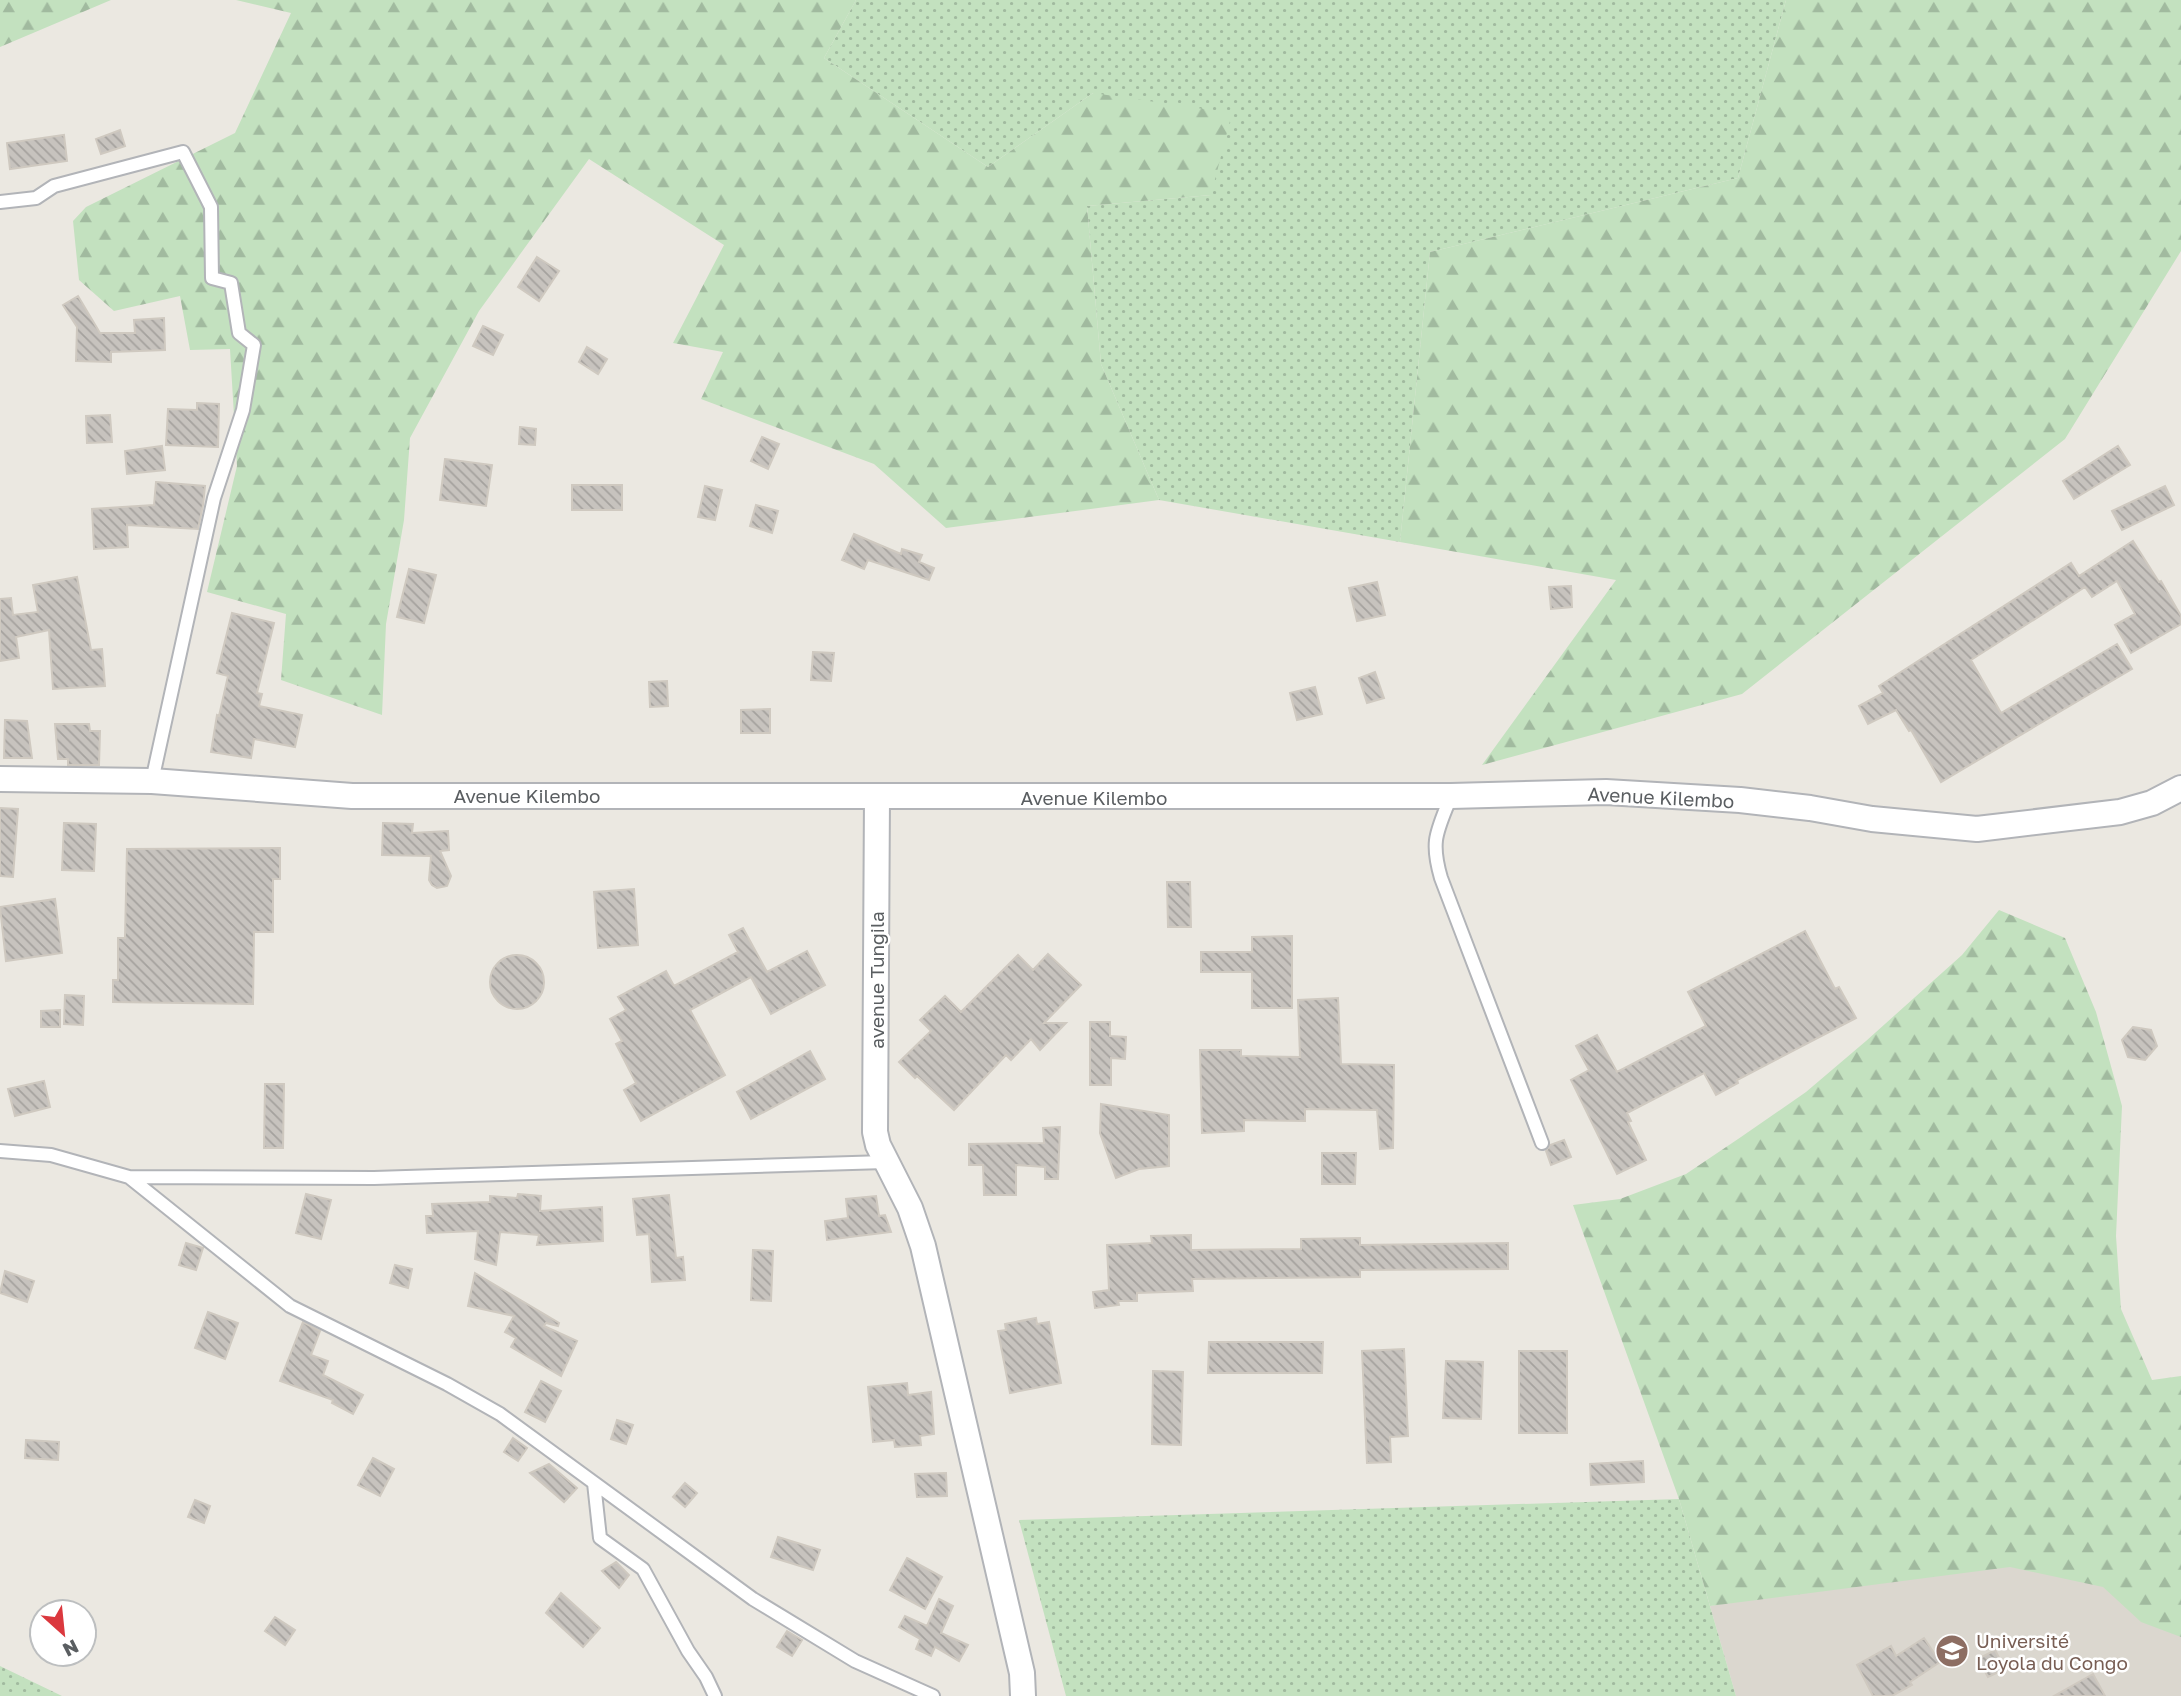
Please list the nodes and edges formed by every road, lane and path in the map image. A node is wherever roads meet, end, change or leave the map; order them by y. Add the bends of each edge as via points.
1 (0, 202) edge
2 (0, 779) edge
3 (152, 781) junction
4 (2181, 788) edge
5 (1451, 796) junction
6 (877, 797) junction
7 (1542, 1143) dead end
8 (0, 1151) edge
9 (885, 1163) junction
10 (129, 1177) junction
11 (594, 1483) junction
12 (715, 1696) edge
13 (933, 1696) edge
14 (1023, 1696) edge

1 - 3 lane via 36,198 54,186 183,152 211,207 212,278 230,283 239,333 254,345 243,410 214,498
2 - 3 street, Avenue Kilembo
3 - 6 street, Avenue Kilembo via 352,796
4 - 5 street, Avenue Kilembo via 2120,812 1977,829 1810,808 1606,792
5 - 6 street, Avenue Kilembo
5 - 7 lane via 1434,853
6 - 9 street, avenue Tungila via 875,1132
8 - 10 lane via 51,1155
9 - 10 lane via 374,1178
9 - 14 street, avenue Tungila via 923,1246 1022,1673
10 - 11 lane via 290,1306 499,1413
11 - 12 lane via 600,1538 643,1569
11 - 13 lane via 753,1599 855,1661

